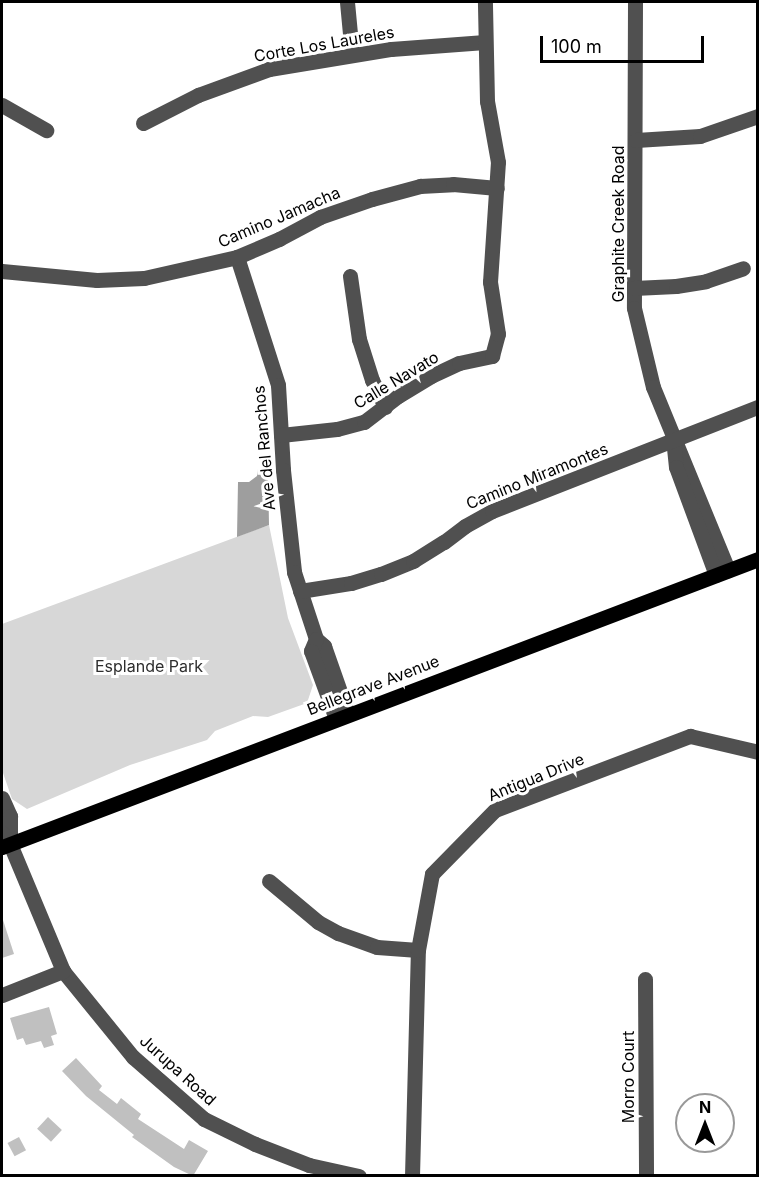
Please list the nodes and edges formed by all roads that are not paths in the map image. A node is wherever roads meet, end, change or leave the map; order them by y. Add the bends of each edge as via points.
1 (347, 2) edge
2 (485, 2) edge
3 (635, 2) edge
4 (485, 42) junction
5 (352, 55) junction
6 (2, 105) edge
7 (758, 116) edge
8 (143, 123) dead end
9 (46, 130) dead end
10 (636, 140) junction
11 (497, 188) junction
12 (237, 257) junction
13 (743, 268) dead end
14 (2, 271) edge
15 (350, 276) dead end
16 (634, 288) junction
17 (385, 407) junction
18 (758, 407) edge
19 (281, 435) junction
20 (673, 442) junction
21 (758, 559) edge
22 (722, 573) junction
23 (300, 591) junction
24 (342, 717) junction
25 (756, 747) edge
26 (2, 798) edge
27 (4, 841) edge
28 (269, 881) dead end
29 (418, 950) junction
30 (63, 971) junction
31 (645, 979) dead end
32 (2, 995) edge
33 (308, 1170) edge
34 (359, 1176) edge
35 (412, 1176) edge
36 (646, 1176) edge

1 - 5 street
2 - 4 street
3 - 10 street, Graphite Creek Road
4 - 5 street, Corte Los Laureles
4 - 11 street via 487,101 498,162
5 - 8 street, Corte Los Laureles via 269,69 198,95
6 - 9 street
7 - 10 street via 700,136
10 - 16 street, Graphite Creek Road
11 - 12 street, Camino Jamacha via 420,186 320,217
11 - 17 street, Calle Navato via 490,282 498,333 492,356 459,363 431,376
12 - 14 street, Camino Jamacha via 136,278 97,280
12 - 19 street, Ave del Ranchos via 278,385
13 - 16 street via 706,281
15 - 17 street via 359,339
16 - 20 street, Graphite Creek Road via 642,345
17 - 19 street, Calle Navato via 364,422
18 - 20 street, Camino Miramontes
19 - 23 street, Ave del Ranchos via 294,572
20 - 22 street, Graphite Creek Road via 686,464
20 - 23 street, Camino Miramontes via 492,511 413,561 381,574
21 - 22 main road, Bellegrave Avenue
22 - 24 main road, Bellegrave Avenue
23 - 24 street, Ave del Ranchos via 316,639 311,651
24 - 27 main road, Bellegrave Avenue
25 - 29 street, Antigua Drive via 690,736 495,810 432,874
26 - 27 street via 10,816
27 - 30 street, Jurupa Road
28 - 29 street via 318,922 338,933 377,947
29 - 35 street, Antigua Drive
30 - 32 street
30 - 33 street, Jurupa Road via 133,1057 204,1119
31 - 36 street, Morro Court
33 - 34 street, Jurupa Road

